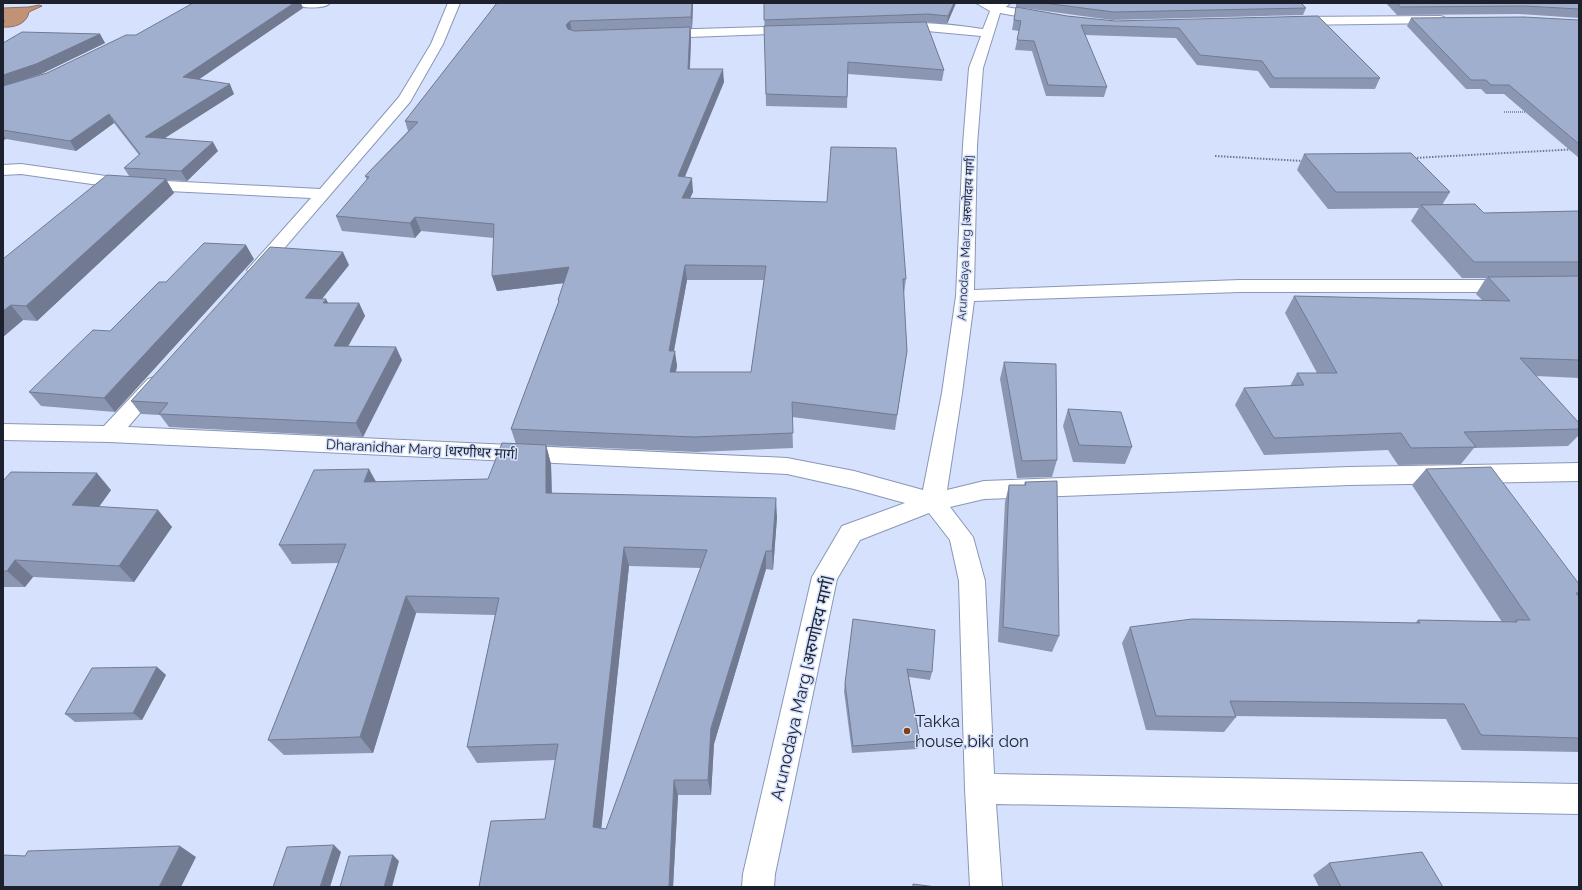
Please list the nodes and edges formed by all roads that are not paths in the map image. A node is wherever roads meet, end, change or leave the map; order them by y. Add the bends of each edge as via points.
1 (300, 3) edge
2 (324, 3) edge
3 (454, 3) edge
4 (994, 5) edge
5 (1057, 19) edge
6 (1449, 20) edge
7 (1277, 21) edge
8 (888, 28) edge
9 (804, 30) edge
10 (988, 33) junction
11 (653, 35) edge
12 (3, 170) edge
13 (324, 194) junction
14 (244, 284) edge
15 (1530, 286) edge
16 (965, 296) junction
17 (164, 373) edge
18 (3, 432) edge
19 (109, 434) junction
20 (1579, 472) edge
21 (933, 502) junction
22 (980, 789) junction
23 (1579, 799) edge
24 (758, 887) edge
25 (986, 887) edge

1 - 2 street
3 - 13 street via 437,44 404,99
4 - 5 street
4 - 10 street, Arunodaya Marg [अरुणोदा‍य मार्ग]
6 - 7 street
8 - 10 street via 927,27
9 - 11 street
10 - 16 street, Arunodaya Marg [अरुणोदा‍य मार्ग] via 976,68 970,145
12 - 13 street via 20,169 127,184
13 - 14 street
15 - 16 street via 1240,286
16 - 21 street, Arunodaya Marg [अरुणोदा‍य मार्ग] via 952,393
17 - 19 street
18 - 19 street, Dharanidhar Marg [धरणीधर मार्ग]
19 - 21 street, Dharanidhar Marg [धरणीधर मार्ग] via 787,466 854,480
20 - 21 street, Arunodaya Marg [अरुणोदय मार्ग] via 1350,476 984,490
21 - 22 street via 961,538 972,581
21 - 24 street, Arunodaya Marg [अरुणोदय मार्ग] via 851,534 825,577
22 - 23 street
22 - 25 street

